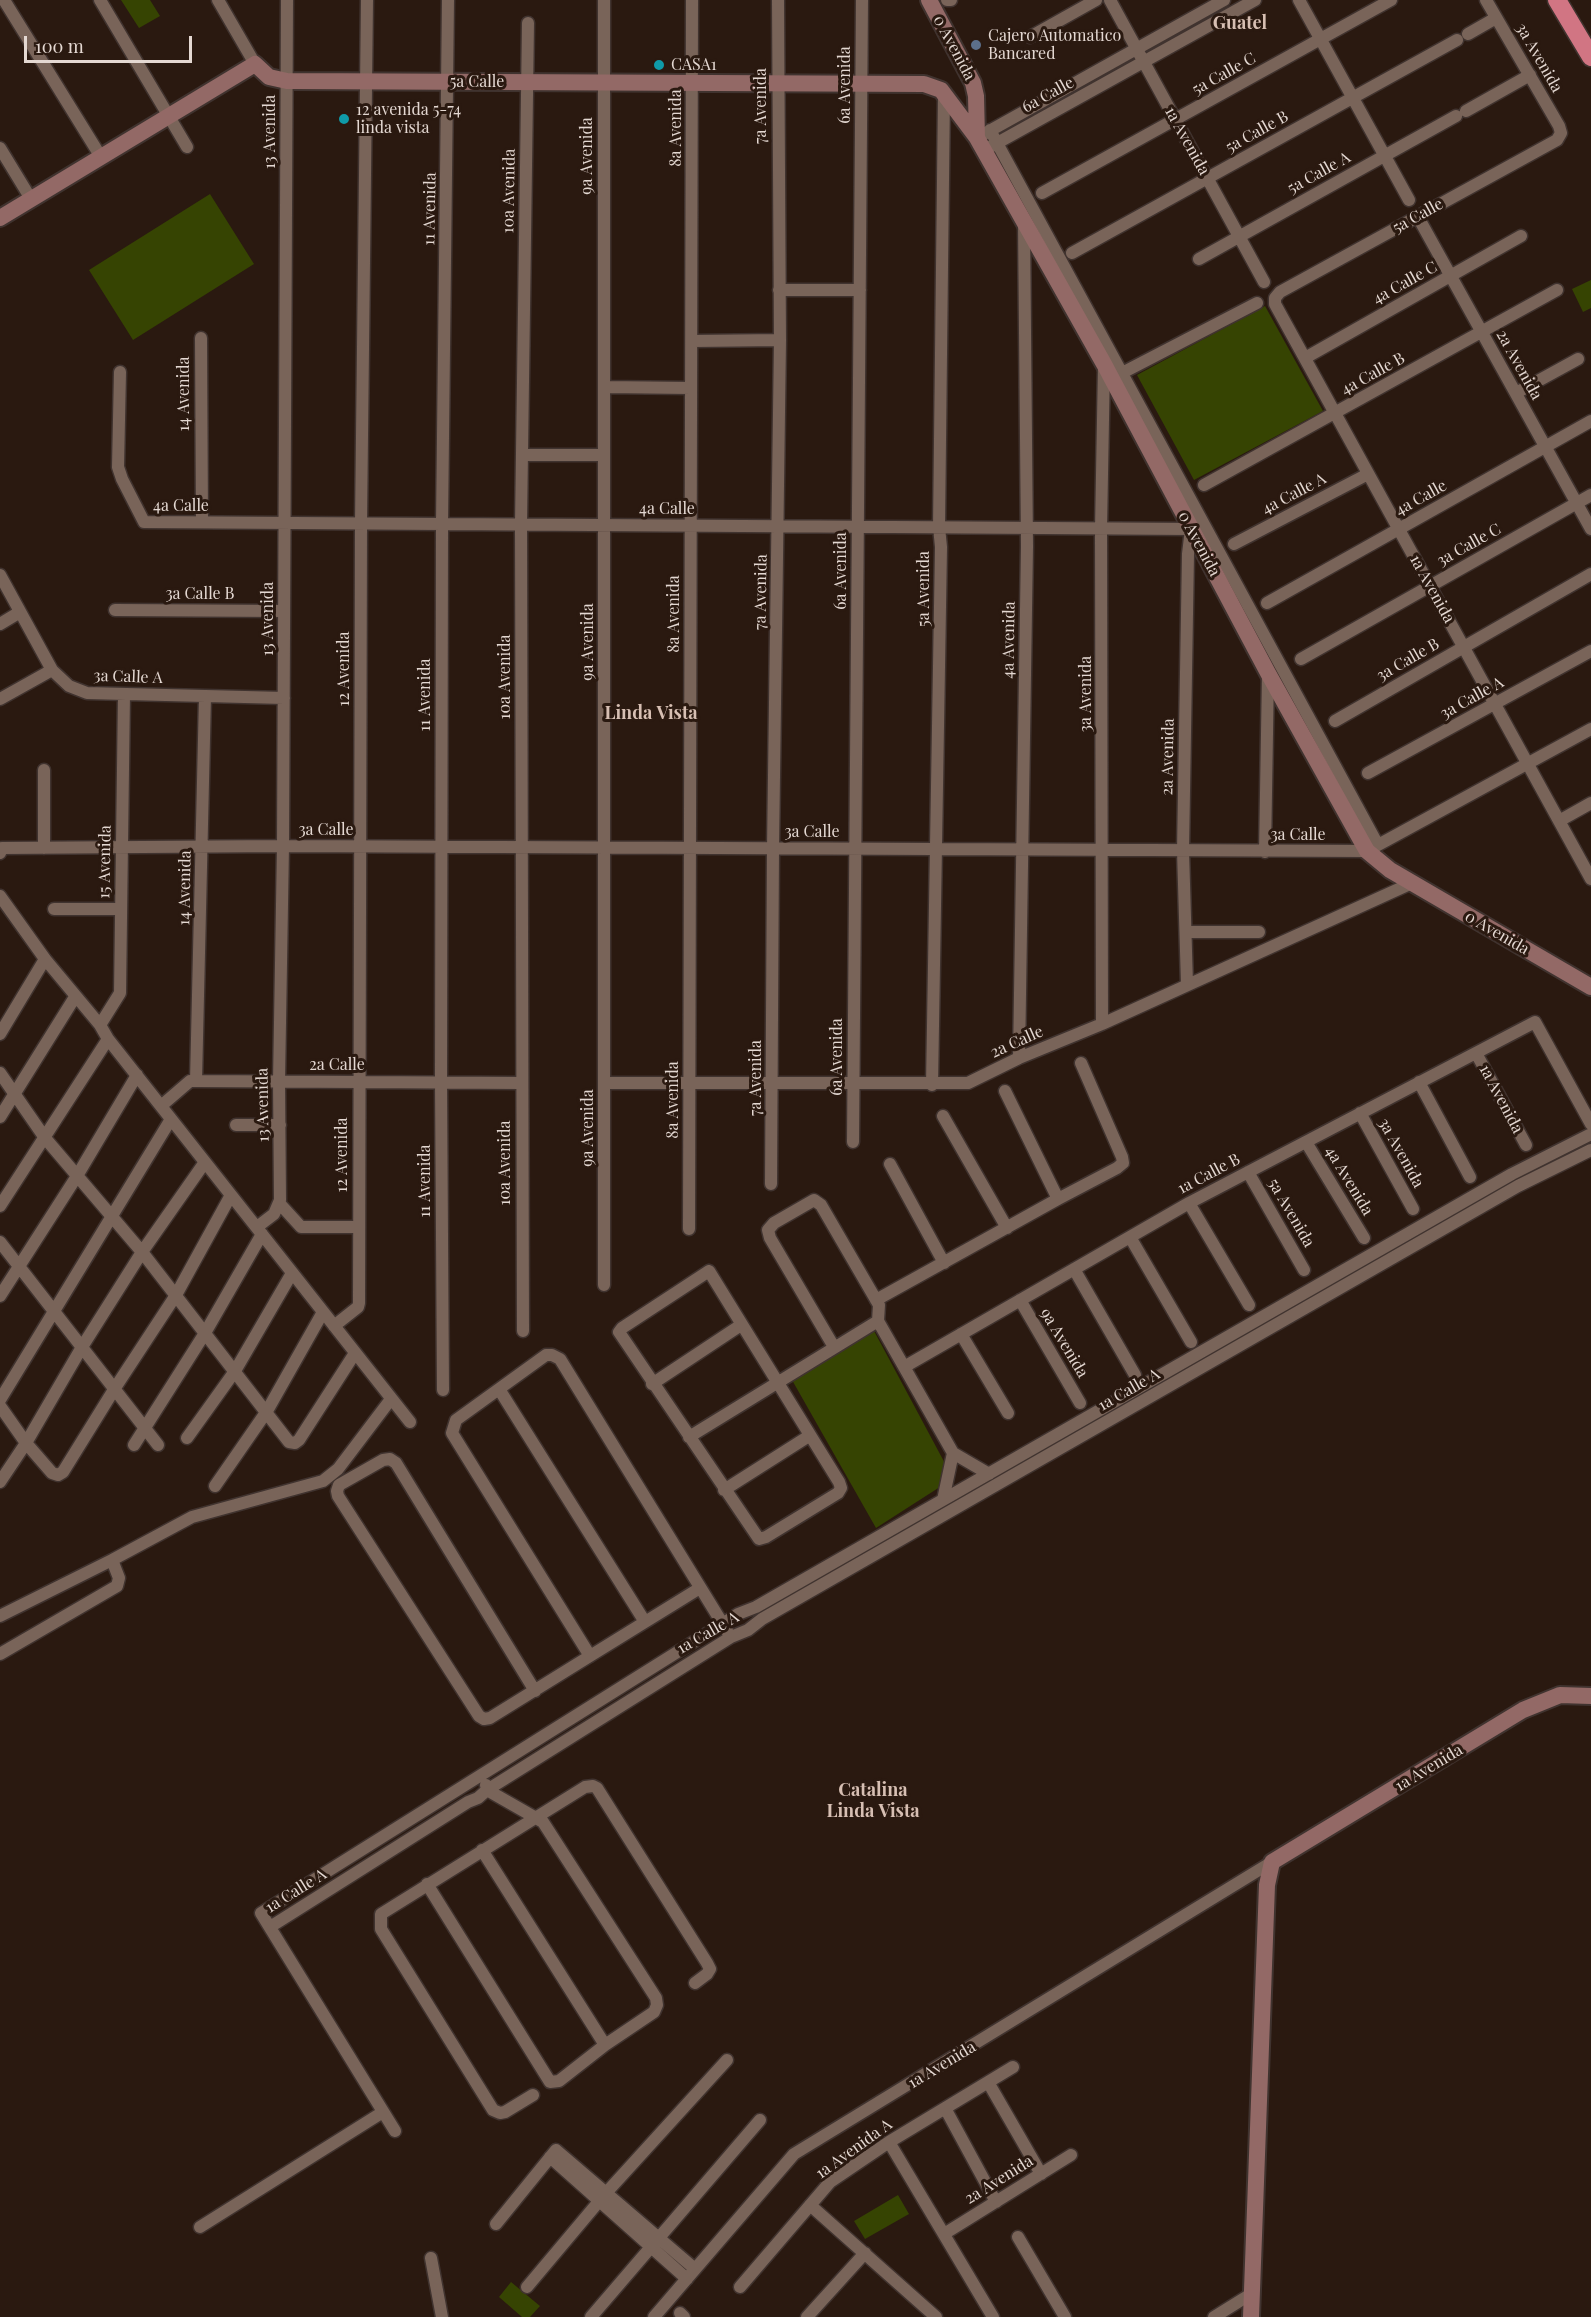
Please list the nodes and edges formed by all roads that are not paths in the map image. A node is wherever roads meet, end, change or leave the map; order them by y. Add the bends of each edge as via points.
1 (4, 0) edge
2 (100, 0) edge
3 (218, 0) edge
4 (287, 0) edge
5 (367, 0) edge
6 (448, 0) edge
7 (604, 0) edge
8 (692, 0) edge
9 (778, 0) edge
10 (862, 0) edge
11 (929, 0) edge
12 (1096, 0) edge
13 (1110, 0) edge
14 (1224, 0) edge
15 (1255, 0) edge
16 (1299, 0) edge
17 (1391, 0) edge
18 (1486, 0) edge
19 (1557, 0) edge
20 (1570, 0) edge
21 (1496, 18) junction
22 (528, 23) dead end
23 (1030, 37) dead end
24 (1591, 38) edge
25 (1321, 39) junction
26 (1136, 49) junction
27 (1591, 57) edge
28 (1143, 62) junction
29 (255, 64) junction
30 (1530, 75) junction
31 (287, 81) junction
32 (367, 81) junction
33 (448, 82) junction
34 (527, 82) junction
35 (604, 83) junction
36 (692, 83) junction
37 (778, 84) junction
38 (861, 84) junction
39 (944, 94) junction
40 (1353, 98) junction
41 (169, 116) junction
42 (1175, 120) junction
43 (1561, 133) joint
44 (987, 140) junction
45 (187, 147) dead end
46 (0, 148) edge
47 (1385, 155) junction
48 (101, 157) junction
49 (1207, 178) junction
50 (1042, 194) dead end
51 (31, 199) junction
52 (1409, 200) dead end
53 (1418, 216) junction
54 (0, 218) edge
55 (1024, 222) junction
56 (1239, 236) junction
57 (1521, 236) dead end
58 (1072, 253) dead end
59 (1199, 259) dead end
60 (1451, 276) junction
61 (1264, 282) dead end
62 (779, 290) junction
63 (860, 290) junction
64 (1557, 290) dead end
65 (1275, 298) joint
66 (1257, 303) dead end
67 (1482, 332) junction
68 (201, 338) dead end
69 (780, 340) junction
70 (693, 341) junction
71 (1305, 358) junction
72 (1578, 359) dead end
73 (1104, 364) junction
74 (120, 372) dead end
75 (1122, 373) junction
76 (604, 387) junction
77 (692, 388) junction
78 (1516, 393) junction
79 (1335, 414) junction
80 (1591, 421) edge
81 (1545, 447) junction
82 (522, 455) junction
83 (604, 455) junction
84 (1368, 474) junction
85 (1204, 485) dead end
86 (1591, 495) edge
87 (1577, 503) junction
88 (202, 522) junction
89 (285, 523) junction
90 (361, 523) junction
91 (442, 524) junction
92 (521, 524) junction
93 (604, 525) junction
94 (691, 526) junction
95 (778, 526) junction
96 (858, 527) junction
97 (939, 527) junction
98 (1026, 528) junction
99 (1101, 529) junction
100 (1191, 529) junction
101 (1399, 530) junction
102 (1591, 530) edge
103 (1234, 544) dead end
104 (0, 574) edge
105 (1591, 574) edge
106 (1430, 586) junction
107 (1267, 603) dead end
108 (115, 610) dead end
109 (284, 610) junction
110 (20, 612) junction
111 (0, 624) edge
112 (1463, 647) junction
113 (1591, 651) edge
114 (1301, 659) dead end
115 (51, 670) junction
116 (1268, 673) junction
117 (124, 694) junction
118 (204, 696) junction
119 (284, 698) junction
120 (0, 699) edge
121 (1495, 704) junction
122 (1335, 721) dead end
123 (1591, 729) edge
124 (1527, 764) junction
125 (44, 770) dead end
126 (1368, 773) dead end
127 (1591, 803) edge
128 (1559, 821) junction
129 (283, 846) junction
130 (121, 847) junction
131 (202, 847) junction
132 (360, 847) junction
133 (441, 847) junction
134 (44, 848) junction
135 (521, 848) junction
136 (604, 848) junction
137 (690, 848) junction
138 (1373, 848) junction
139 (773, 849) junction
140 (855, 849) junction
141 (1, 850) edge
142 (935, 850) junction
143 (1023, 850) junction
144 (1103, 850) junction
145 (1184, 851) junction
146 (1265, 852) junction
147 (1591, 879) edge
148 (1412, 883) junction
149 (2, 903) edge
150 (54, 909) dead end
151 (120, 909) junction
152 (1186, 932) junction
153 (1259, 932) dead end
154 (45, 959) junction
155 (1187, 984) junction
156 (1591, 987) edge
157 (75, 997) junction
158 (1102, 1024) junction
159 (100, 1025) junction
160 (0, 1034) edge
161 (108, 1039) junction
162 (1476, 1053) junction
163 (1019, 1058) junction
164 (1081, 1063) dead end
165 (0, 1073) edge
166 (137, 1075) junction
167 (196, 1081) junction
168 (279, 1081) junction
169 (359, 1082) junction
170 (441, 1082) junction
171 (1419, 1082) junction
172 (521, 1083) junction
173 (604, 1083) junction
174 (690, 1083) junction
175 (772, 1084) junction
176 (854, 1084) junction
177 (932, 1085) junction
178 (1005, 1091) dead end
179 (14, 1093) junction
180 (161, 1106) junction
181 (1360, 1113) junction
182 (943, 1116) dead end
183 (0, 1117) edge
184 (171, 1119) junction
185 (1591, 1124) edge
186 (236, 1125) dead end
187 (280, 1125) junction
188 (1591, 1134) edge
189 (45, 1138) junction
190 (853, 1142) dead end
191 (1306, 1142) junction
192 (1526, 1145) dead end
193 (1591, 1150) edge
194 (205, 1162) junction
195 (890, 1164) dead end
196 (1248, 1172) junction
197 (1512, 1174) junction
198 (77, 1176) junction
199 (1470, 1177) dead end
200 (771, 1184) dead end
201 (1518, 1186) junction
202 (231, 1195) junction
203 (1058, 1198) junction
204 (1189, 1203) junction
205 (280, 1204) junction
206 (0, 1206) edge
207 (1413, 1209) dead end
208 (112, 1216) junction
209 (359, 1227) junction
210 (1007, 1228) junction
211 (690, 1229) dead end
212 (260, 1231) junction
213 (1130, 1237) junction
214 (1364, 1238) dead end
215 (0, 1242) edge
216 (142, 1252) junction
217 (944, 1263) junction
218 (20, 1266) junction
219 (1074, 1269) junction
220 (1304, 1270) dead end
221 (292, 1273) junction
222 (604, 1285) dead end
223 (176, 1295) junction
224 (0, 1296) edge
225 (876, 1300) junction
226 (1020, 1300) junction
227 (1249, 1305) dead end
228 (53, 1311) junction
229 (323, 1312) junction
230 (878, 1321) junction
231 (741, 1325) junction
232 (334, 1326) junction
233 (523, 1331) dead end
234 (205, 1333) junction
235 (961, 1334) junction
236 (1191, 1342) dead end
237 (82, 1347) junction
238 (834, 1347) junction
239 (355, 1353) junction
240 (904, 1367) junction
241 (235, 1371) junction
242 (1135, 1375) dead end
243 (776, 1382) junction
244 (652, 1384) junction
245 (114, 1388) junction
246 (499, 1389) junction
247 (443, 1390) dead end
248 (391, 1399) junction
249 (0, 1400) edge
250 (1080, 1403) dead end
251 (0, 1406) edge
252 (267, 1411) junction
253 (1008, 1413) dead end
254 (410, 1422) dead end
255 (144, 1427) junction
256 (809, 1436) junction
257 (688, 1437) junction
258 (187, 1438) dead end
259 (26, 1443) junction
260 (134, 1445) dead end
261 (158, 1445) dead end
262 (953, 1453) junction
263 (990, 1474) junction
264 (0, 1482) edge
265 (215, 1486) dead end
266 (724, 1490) junction
267 (943, 1500) junction
268 (112, 1560) junction
269 (812, 1575) junction
270 (818, 1587) junction
271 (700, 1588) junction
272 (0, 1616) edge
273 (645, 1622) junction
274 (724, 1625) junction
275 (731, 1637) junction
276 (0, 1654) edge
277 (590, 1656) junction
278 (535, 1691) junction
279 (1591, 1696) edge
280 (479, 1777) junction
281 (460, 1790) junction
282 (488, 1790) junction
283 (468, 1802) junction
284 (534, 1818) junction
285 (482, 1850) junction
286 (1272, 1862) junction
287 (427, 1884) junction
288 (270, 1927) junction
289 (695, 1983) dead end
290 (604, 2045) junction
291 (727, 2060) dead end
292 (1013, 2067) dead end
293 (988, 2082) junction
294 (533, 2095) dead end
295 (945, 2108) junction
296 (383, 2112) junction
297 (760, 2121) dead end
298 (394, 2131) dead end
299 (889, 2142) junction
300 (1071, 2155) dead end
301 (1041, 2174) junction
302 (603, 2197) junction
303 (996, 2202) junction
304 (810, 2205) junction
305 (496, 2224) dead end
306 (200, 2227) dead end
307 (944, 2234) junction
308 (1018, 2237) dead end
309 (655, 2242) junction
310 (864, 2253) junction
311 (430, 2258) dead end
312 (691, 2274) junction
313 (528, 2287) dead end
314 (740, 2287) dead end
315 (1251, 2295) junction
316 (442, 2317) edge
317 (591, 2317) edge
318 (654, 2317) edge
319 (807, 2317) edge
320 (936, 2317) edge
321 (993, 2317) edge
322 (1065, 2317) edge
323 (1214, 2317) edge
324 (1251, 2317) edge

1 - 48 street
2 - 41 street
3 - 29 street
4 - 31 street, 13 Avenida
5 - 32 street, 12 Avenida
6 - 33 street, 11 Avenida
7 - 35 street, 9a Avenida
8 - 36 street, 8a Avenida
9 - 37 street, 7a Avenida
10 - 38 street, 6a Avenida
11 - 44 street, 0 Avenida via 973,83
12 - 23 street
13 - 26 street, 1a Avenida
14 - 26 street, 6a Calle
15 - 28 street, 6a Calle
16 - 25 street
17 - 25 street, 5a Calle C
18 - 21 street, 3a Avenida
19 - 27 highway
20 - 24 highway
21 - 30 street, 3a Avenida
21 - 40 street, 5a Calle B
22 - 34 street, 10a Avenida
25 - 40 street
25 - 42 street, 5a Calle C
26 - 28 street, 1a Avenida
26 - 44 street, 6a Calle
28 - 42 street, 1a Avenida
28 - 44 street, 6a Calle
29 - 31 street, 5a Calle via 269,77
29 - 41 street
30 - 43 street, 3a Avenida
30 - 47 street, 5a Calle A
31 - 32 street, 5a Calle
31 - 89 street, 13 Avenida
32 - 33 street, 5a Calle
32 - 90 street, 12 Avenida
33 - 34 street, 5a Calle
33 - 91 street, 11 Avenida
34 - 35 street, 5a Calle
34 - 82 street, 10a Avenida
35 - 36 street, 5a Calle
35 - 76 street, 9a Avenida
36 - 37 street, 5a Calle
36 - 70 street, 8a Avenida
37 - 38 street, 5a Calle
37 - 62 street, 7a Avenida
38 - 39 street, 5a Calle via 924,84
38 - 63 street, 6a Avenida
39 - 44 street
39 - 97 street, 5a Avenida
40 - 47 street
40 - 49 street, 5a Calle B
41 - 45 street
41 - 48 street
42 - 49 street, 1a Avenida
42 - 50 street, 5a Calle C
43 - 53 street, 5a Calle via 1557,140
44 - 55 street, 0 Avenida
44 - 75 street, 0 Avenida
46 - 51 street
47 - 52 street
47 - 56 street, 5a Calle A
48 - 51 street
49 - 56 street, 1a Avenida
49 - 58 street, 5a Calle B
51 - 54 street
53 - 60 street, 2a Avenida
53 - 65 street, 5a Calle
55 - 73 street, 0 Avenida
55 - 98 street, 4a Avenida
56 - 59 street, 5a Calle A
56 - 61 street, 1a Avenida
57 - 60 street, 4a Calle C
60 - 67 street, 2a Avenida
60 - 71 street, 4a Calle C
62 - 63 street
62 - 69 street, 7a Avenida
63 - 96 street, 6a Avenida
64 - 67 street, 4a Calle B
65 - 71 street, 1a Avenida
66 - 75 street
67 - 78 street, 2a Avenida
67 - 79 street, 4a Calle B
68 - 88 street, 14 Avenida
69 - 70 street
69 - 95 street, 7a Avenida
70 - 77 street, 8a Avenida
71 - 79 street, 1a Avenida
72 - 78 street
73 - 99 street, 3a Avenida
73 - 100 street, 0 Avenida
74 - 88 street, 4a Calle via 118,467 144,522
75 - 138 street, 0 Avenida
76 - 77 street
76 - 83 street, 9a Avenida
77 - 94 street, 8a Avenida
78 - 81 street, 2a Avenida
79 - 84 street, 1a Avenida
79 - 85 street, 4a Calle B
80 - 81 street, 4a Calle
81 - 87 street, 2a Avenida
81 - 101 street, 4a Calle
82 - 83 street
82 - 92 street, 10a Avenida
83 - 93 street, 9a Avenida
84 - 101 street, 1a Avenida
84 - 103 street, 4a Calle A
86 - 87 street, 3a Calle C
87 - 102 street, 2a Avenida
87 - 106 street, 3a Calle C
88 - 89 street, 4a Calle
89 - 90 street, 4a Calle
89 - 109 street, 13 Avenida
90 - 91 street, 4a Calle
90 - 132 street, 12 Avenida
91 - 92 street, 4a Calle
91 - 133 street, 11 Avenida
92 - 93 street, 4a Calle
92 - 135 street, 10a Avenida
93 - 94 street, 4a Calle
93 - 136 street, 9a Avenida
94 - 95 street, 4a Calle
94 - 137 street, 8a Avenida
95 - 96 street, 4a Calle
95 - 139 street, 7a Avenida
96 - 97 street, 4a Calle
96 - 140 street, 6a Avenida
97 - 98 street, 4a Calle
97 - 142 street, 5a Avenida
98 - 99 street, 4a Calle
98 - 143 street, 4a Avenida
99 - 100 street, 4a Calle
99 - 144 street, 3a Avenida
100 - 116 street, 0 Avenida
100 - 145 street, 2a Avenida
101 - 106 street, 1a Avenida
101 - 107 street, 4a Calle
104 - 110 street, 3a Calle A
105 - 112 street, 3a Calle B
106 - 112 street, 1a Avenida
106 - 114 street, 3a Calle C
108 - 109 street, 3a Calle B
109 - 119 street, 13 Avenida
110 - 111 street
110 - 115 street, 3a Calle A
112 - 121 street, 1a Avenida
112 - 122 street, 3a Calle B
113 - 121 street, 3a Calle A
115 - 117 street, 3a Calle A via 69,686 87,693
115 - 120 street
116 - 138 street, 0 Avenida
116 - 146 street
117 - 118 street, 3a Calle A
117 - 130 street, 15 Avenida
118 - 119 street, 3a Calle A
118 - 131 street, 14 Avenida
119 - 129 street, 13 Avenida
121 - 124 street, 1a Avenida
121 - 126 street, 3a Calle A
123 - 124 street, 3a Calle
124 - 128 street, 1a Avenida
124 - 138 street, 3a Calle
125 - 134 street
127 - 128 street
128 - 147 street, 1a Avenida
129 - 131 street, 3a Calle
129 - 132 street, 3a Calle
129 - 168 street, 13 Avenida
130 - 131 street, 3a Calle
130 - 134 street, 3a Calle
130 - 151 street, 15 Avenida
131 - 167 street, 14 Avenida
132 - 133 street, 3a Calle
132 - 169 street, 12 Avenida
133 - 135 street, 3a Calle
133 - 170 street, 11 Avenida
134 - 141 street, 3a Calle
135 - 136 street, 3a Calle
135 - 172 street, 10a Avenida
136 - 137 street, 3a Calle
136 - 173 street, 9a Avenida
137 - 139 street, 3a Calle
137 - 174 street, 8a Avenida
138 - 146 street, 3a Calle
138 - 148 street, 0 Avenida via 1390,870
139 - 140 street, 3a Calle
139 - 175 street, 7a Avenida
140 - 142 street, 3a Calle
140 - 176 street, 6a Avenida
142 - 143 street, 3a Calle
142 - 177 street, 5a Avenida
143 - 144 street, 3a Calle
143 - 163 street, 4a Avenida
144 - 145 street, 3a Calle
144 - 158 street, 3a Avenida
145 - 146 street, 3a Calle
145 - 152 street, 2a Avenida
148 - 155 street, 2a Calle
148 - 156 street, 0 Avenida
149 - 154 street
150 - 151 street
151 - 159 street, 15 Avenida via 120,993
152 - 153 street
152 - 155 street, 2a Avenida
154 - 157 street
154 - 160 street
155 - 158 street, 2a Calle
157 - 159 street
157 - 179 street
158 - 163 street, 2a Calle
159 - 161 street
161 - 166 street
161 - 189 street
162 - 171 street, 1a Calle B
162 - 185 street, 1a Calle B via 1535,1022
162 - 192 street, 1a Avenida
163 - 177 street, 2a Calle via 968,1083
164 - 203 street via 1123,1163
165 - 179 street
166 - 180 street
166 - 198 street
167 - 168 street, 2a Calle
167 - 180 street via 190,1081
168 - 169 street, 2a Calle
168 - 187 street, 13 Avenida
169 - 170 street, 2a Calle
169 - 209 street, 12 Avenida
170 - 172 street, 2a Calle
170 - 247 street, 11 Avenida
171 - 181 street, 1a Calle B
171 - 199 street
172 - 233 street, 10a Avenida
173 - 174 street, 2a Calle
173 - 222 street, 9a Avenida
174 - 175 street, 2a Calle
174 - 211 street, 8a Avenida
175 - 176 street, 2a Calle
175 - 200 street, 7a Avenida
176 - 177 street, 2a Calle
176 - 190 street, 6a Avenida
178 - 203 street
179 - 183 street
179 - 189 street
180 - 184 street
181 - 191 street, 1a Calle B
181 - 207 street, 3a Avenida
182 - 210 street
184 - 194 street
184 - 208 street
186 - 187 street
187 - 205 street, 13 Avenida
188 - 197 street, 1a Calle A
189 - 198 street
189 - 206 street
191 - 196 street, 1a Calle B
191 - 214 street, 4a Avenida
193 - 201 street, 1a Calle A
194 - 202 street
194 - 216 street
195 - 217 street
196 - 204 street, 1a Calle B
196 - 220 street, 5a Avenida
197 - 201 street
197 - 263 street, 1a Calle A
198 - 208 street
198 - 218 street
201 - 270 street, 1a Calle A
202 - 212 street
202 - 223 street
203 - 210 street
204 - 213 street, 1a Calle B
204 - 227 street
205 - 209 street via 301,1227
205 - 212 street
208 - 216 street
208 - 228 street
209 - 232 street, 12 Avenida via 358,1307
210 - 217 street
212 - 221 street
212 - 234 street
213 - 219 street, 1a Calle B
213 - 236 street
215 - 218 street
216 - 223 street
216 - 237 street
217 - 225 street
218 - 224 street
218 - 228 street
219 - 226 street, 1a Calle B
219 - 242 street
221 - 229 street
221 - 241 street
223 - 234 street
223 - 245 street
225 - 230 street
225 - 238 street via 821,1205 814,1200 807,1202 774,1223 768,1230 770,1238
226 - 235 street, 1a Calle B
226 - 250 street, 9a Avenida
228 - 237 street
228 - 249 street
229 - 232 street
229 - 252 street
230 - 238 street
230 - 240 street
231 - 243 street
231 - 244 street
231 - 244 street via 713,1275 709,1271 702,1274 619,1332
232 - 239 street
234 - 241 street
234 - 255 street
235 - 240 street, 1a Calle B
235 - 253 street
237 - 245 street
237 - 259 street
238 - 243 street
239 - 248 street
239 - 252 street via 295,1443 289,1442
240 - 262 street
241 - 252 street
241 - 258 street
243 - 256 street
243 - 257 street
244 - 257 street
245 - 255 street
245 - 259 street via 63,1472 52,1473
246 - 271 street via 546,1355 560,1359
246 - 273 street
246 - 277 street via 456,1420 452,1428 454,1437
248 - 254 street
248 - 268 street via 338,1469 323,1481 192,1517
251 - 259 street
252 - 265 street
255 - 260 street
255 - 261 street
256 - 266 street
256 - 266 street via 839,1482 838,1493 759,1539
257 - 266 street
259 - 264 street
262 - 263 street
262 - 267 street
263 - 267 street, 1a Calle A
267 - 269 street, 1a Calle A
268 - 272 street
268 - 276 street via 119,1578 117,1586
269 - 270 street
269 - 274 street, 1a Calle A
270 - 275 street, 1a Calle A
271 - 273 street
271 - 274 street
273 - 277 street
274 - 275 street
274 - 280 street, 1a Calle A
275 - 282 street, 1a Calle A
277 - 278 street
278 - 278 street via 490,1718 479,1716 338,1496 339,1485 383,1460 396,1463
279 - 286 street, 1a Avenida via 1560,1695 1523,1710
280 - 281 street, 1a Calle A
280 - 282 street
281 - 283 street
281 - 288 street, 1a Calle A via 261,1913
282 - 283 street, 1a Calle A
282 - 284 street
283 - 288 street, 1a Calle A
284 - 285 street
284 - 289 street via 585,1787 597,1788 707,1963 707,1974
284 - 290 street via 543,1822 656,1998 654,2012
285 - 287 street
285 - 290 street
286 - 312 street, 1a Avenida via 794,2154
286 - 315 street via 1267,1885
287 - 290 street via 547,2080 559,2081
287 - 294 street via 381,1914 381,1929 493,2110 505,2112
288 - 296 street
291 - 302 street
292 - 293 street, 1a Avenida A
293 - 295 street, 1a Avenida A
293 - 301 street
295 - 299 street, 1a Avenida A
295 - 303 street
296 - 298 street
296 - 306 street
297 - 309 street
299 - 304 street, 1a Avenida A via 830,2182
299 - 307 street
300 - 301 street, 2a Avenida
301 - 303 street, 2a Avenida
302 - 305 street via 553,2154
302 - 309 street
302 - 313 street
303 - 307 street, 2a Avenida
304 - 310 street
304 - 314 street, 1a Avenida A
307 - 321 street
308 - 322 street
309 - 312 street
309 - 317 street
310 - 319 street
310 - 320 street
311 - 316 street
312 - 318 street, 1a Avenida
315 - 323 street
315 - 324 street

